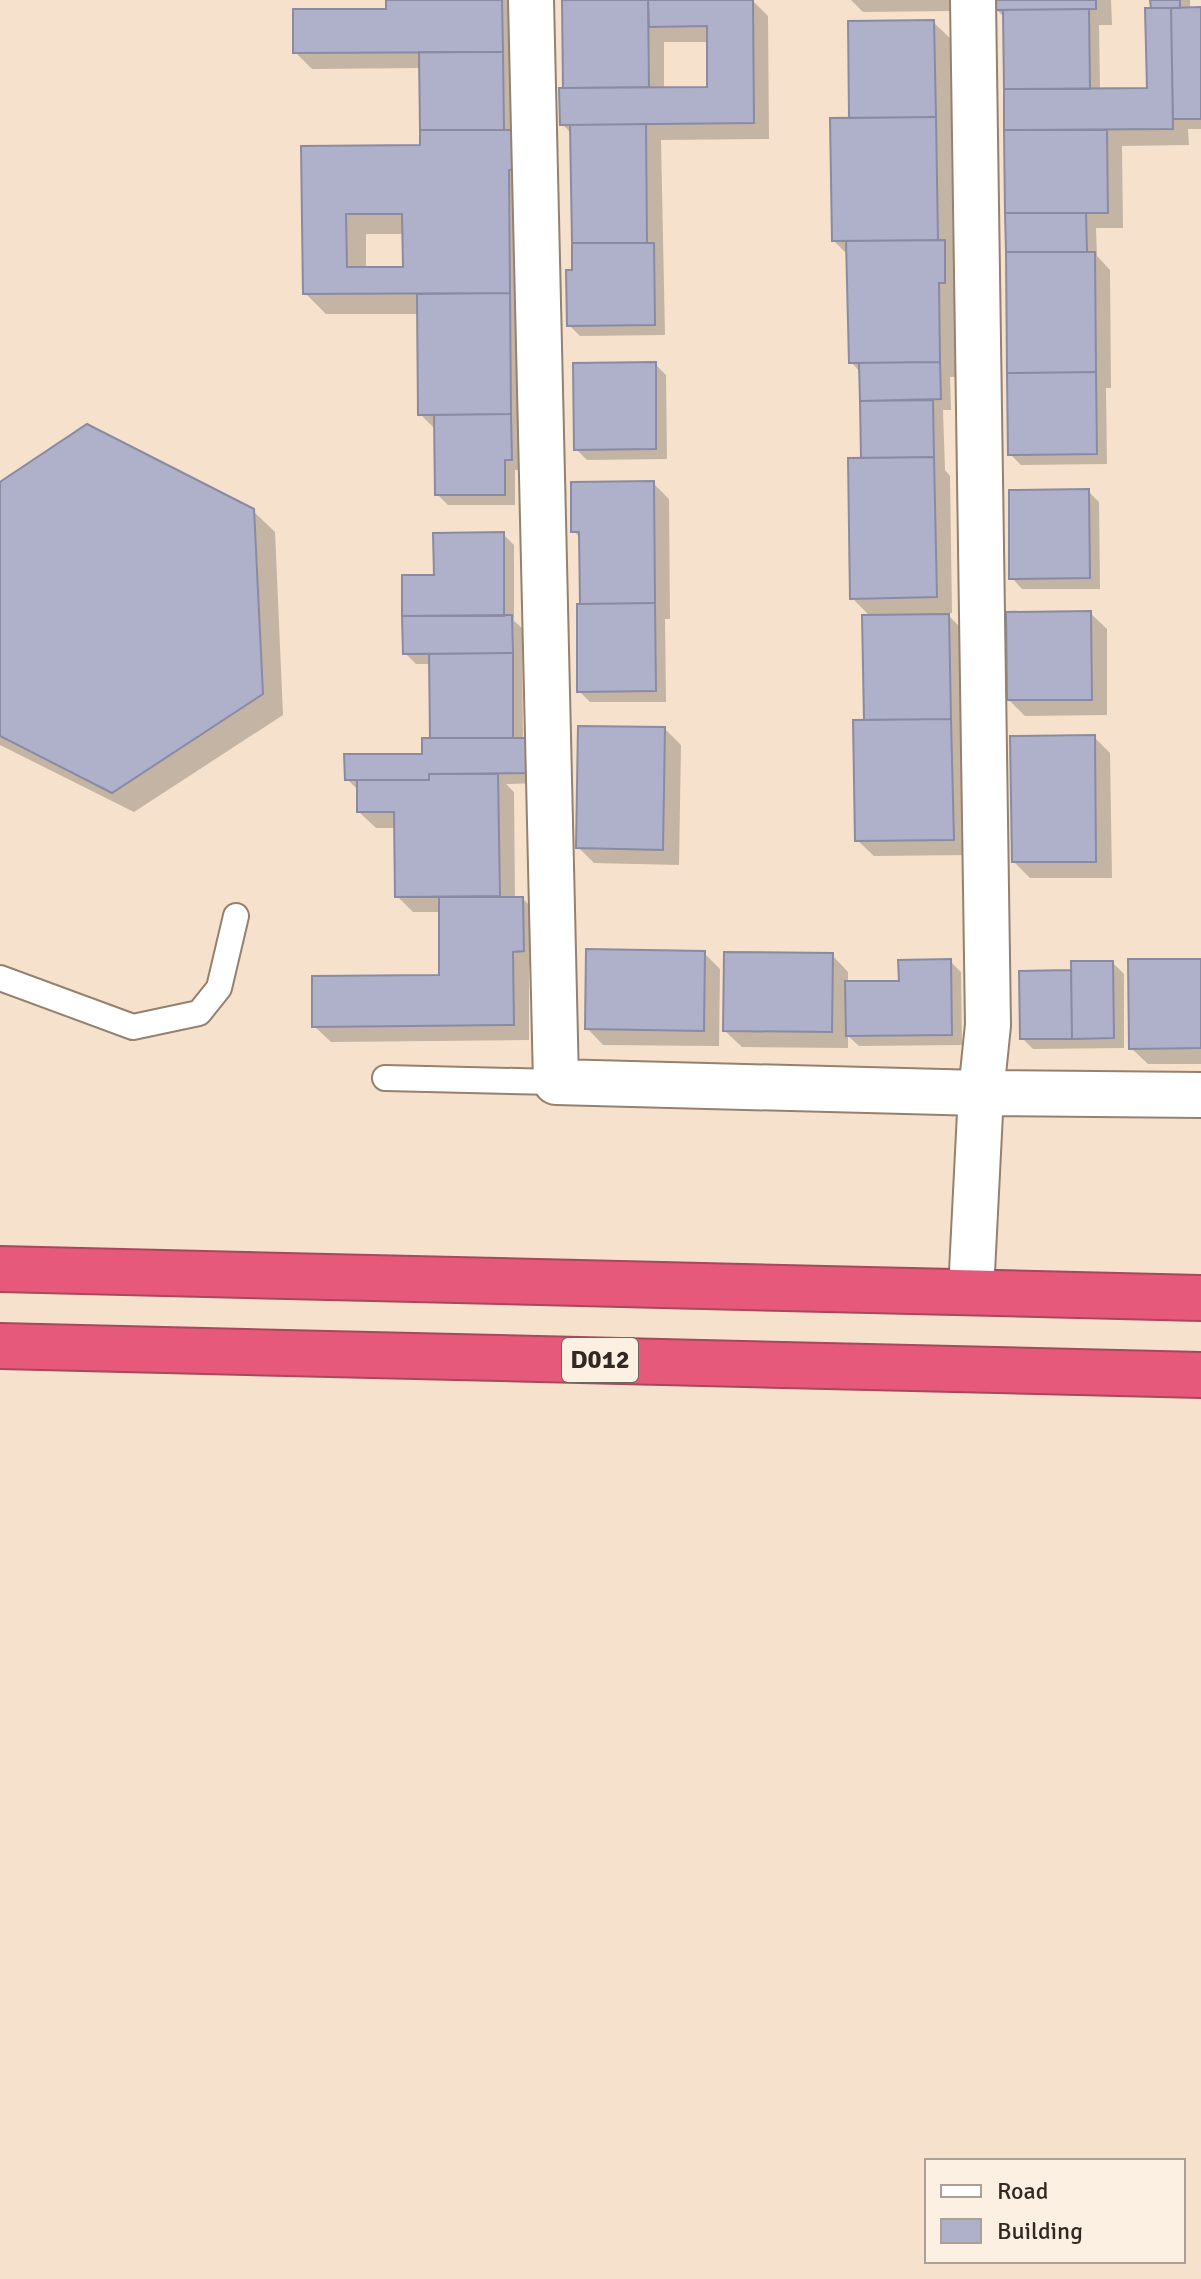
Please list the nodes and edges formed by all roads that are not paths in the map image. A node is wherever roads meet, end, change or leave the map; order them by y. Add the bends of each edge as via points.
1 (531, 0) edge
2 (973, 0) edge
3 (236, 916) dead end
4 (0, 978) edge
5 (385, 1078) dead end
6 (556, 1082) junction
7 (981, 1093) junction
8 (1201, 1095) edge
9 (0, 1269) edge
10 (971, 1292) junction
11 (1201, 1298) edge
12 (0, 1346) edge
13 (1201, 1375) edge

1 - 6 street
2 - 7 street via 988,1025
3 - 4 lane via 219,988 199,1013 133,1027
5 - 6 lane
6 - 7 street
7 - 8 street
7 - 10 street
9 - 10 highway
10 - 11 highway
12 - 13 highway, D012

